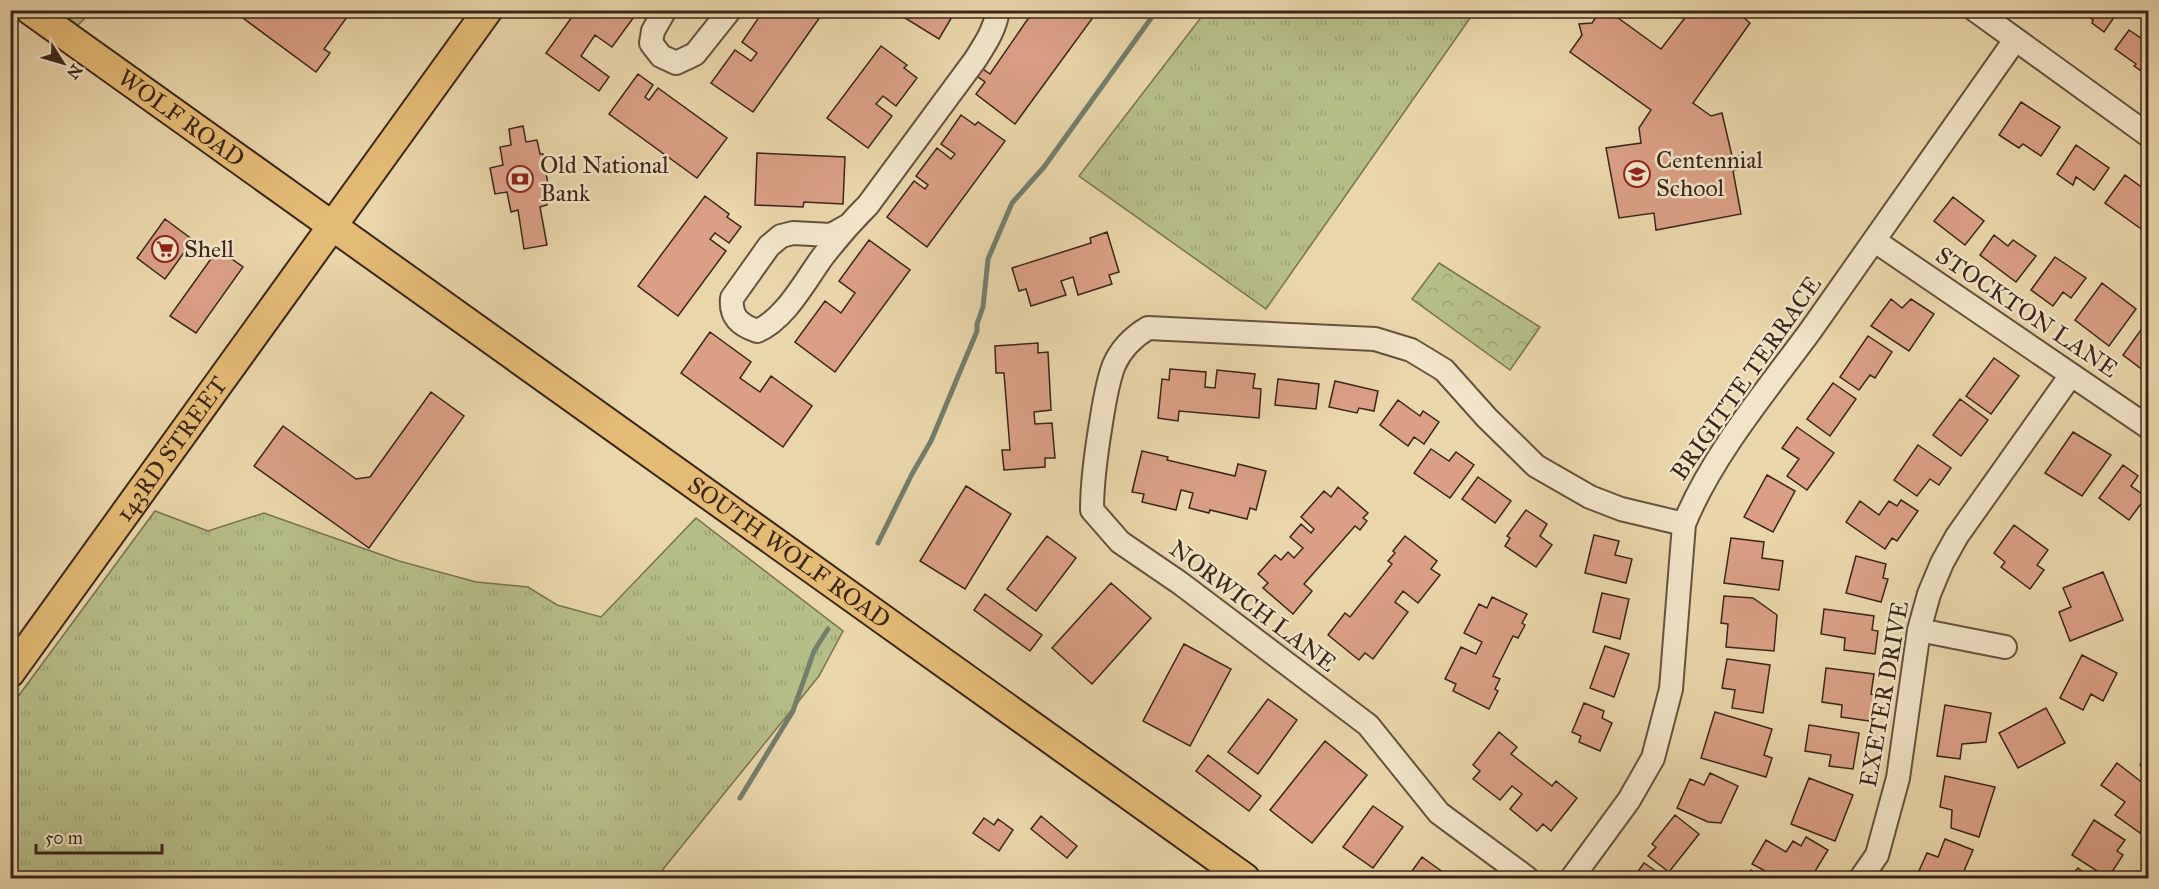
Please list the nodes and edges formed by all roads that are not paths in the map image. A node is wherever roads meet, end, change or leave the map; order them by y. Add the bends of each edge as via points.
1 (30, 10) edge
2 (488, 10) edge
3 (665, 10) edge
4 (730, 10) edge
5 (998, 10) edge
6 (1974, 10) edge
7 (2015, 40) junction
8 (2148, 135) edge
9 (847, 226) junction
10 (333, 227) junction
11 (1875, 241) junction
12 (2072, 375) junction
13 (2148, 427) edge
14 (1684, 524) junction
15 (1919, 630) junction
16 (2005, 647) dead end
17 (10, 673) edge
18 (1245, 879) edge
19 (1527, 879) edge
20 (1572, 879) edge
21 (1861, 879) edge

1 - 10 main road, WOLF ROAD
2 - 10 main road, 143RD STREET
3 - 4 street via 651,43 661,56 676,63 696,54
5 - 9 street via 975,60 868,205
6 - 7 street
7 - 8 street
7 - 11 street, BRIGITTE TERRACE
9 - 9 street via 831,236 781,236 769,246 732,298 731,307 738,322 757,331 776,321
10 - 17 main road, 143RD STREET
10 - 18 main road, SOUTH WOLF ROAD
11 - 12 street, STOCKTON LANE
11 - 14 street, BRIGITTE TERRACE via 1720,457
12 - 13 street, STOCKTON LANE
12 - 15 street, EXETER DRIVE via 1942,562
14 - 19 street, NORWICH LANE via 1590,497 1536,466 1444,370 1411,350 1375,339 1148,328 1135,336 1114,364 1092,480 1092,510 1120,542 1368,725 1439,813
14 - 20 street, BRIGITTE TERRACE via 1671,689 1653,758 1629,800
15 - 16 street
15 - 21 street, EXETER DRIVE via 1898,778 1877,855

